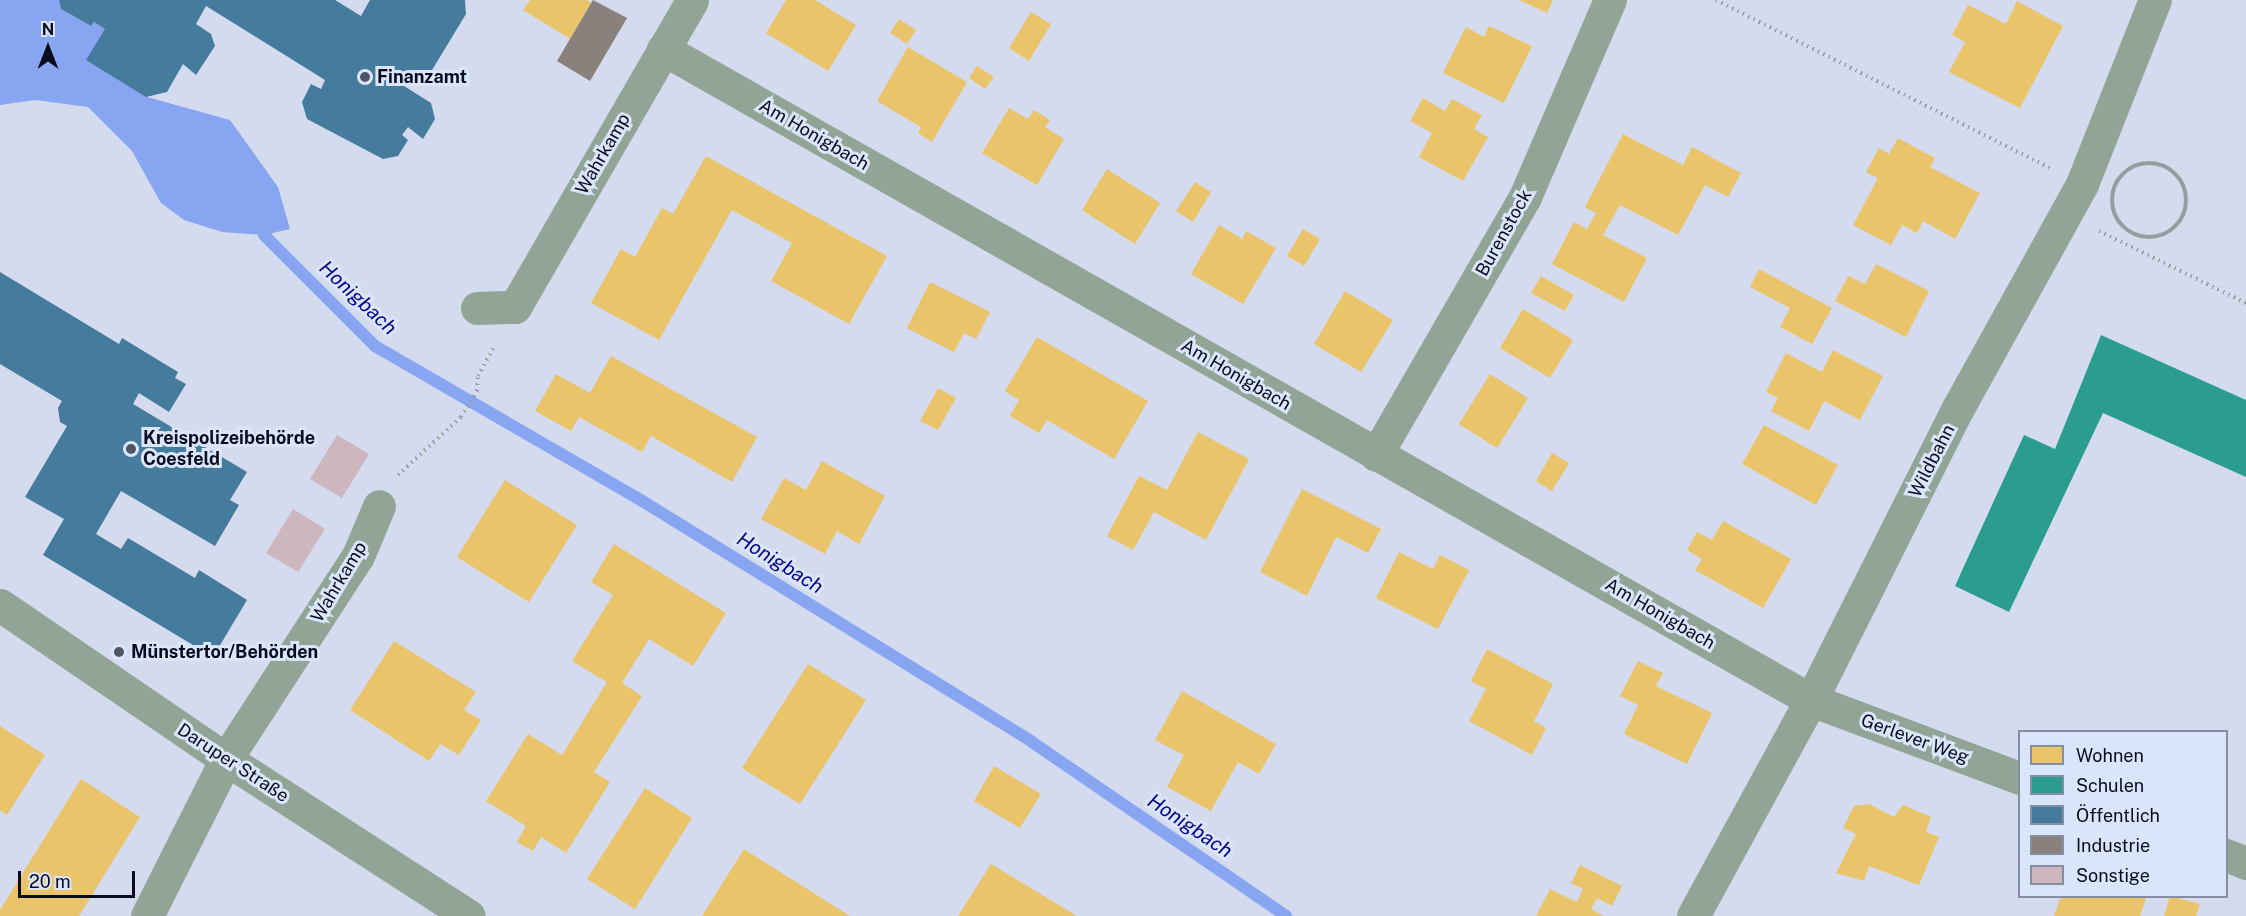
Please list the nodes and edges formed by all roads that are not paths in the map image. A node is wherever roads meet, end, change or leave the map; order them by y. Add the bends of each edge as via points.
1 (692, 0) edge
2 (1610, 0) edge
3 (2156, 0) edge
4 (663, 49) junction
5 (477, 308) dead end
6 (1376, 455) junction
7 (379, 506) road end
8 (0, 605) edge
9 (1810, 700) junction
10 (226, 759) junction
11 (2018, 778) edge
12 (2228, 856) edge
13 (2246, 862) edge
14 (147, 916) edge
15 (469, 916) edge
16 (1694, 916) edge

1 - 4 street, Wahrkamp
2 - 6 street, Burenstock via 1526,197
3 - 9 street, Wildbahn via 2082,184 1958,408
4 - 5 street, Wahrkamp via 515,307
4 - 6 street, Am Honigbach
6 - 9 street, Am Honigbach
7 - 10 street, Wahrkamp via 358,556
8 - 10 street, Daruper Straße
9 - 11 street, Gerlever Weg
9 - 16 street, Wildbahn
10 - 14 street, Wahrkamp
10 - 15 street, Daruper Straße
12 - 13 street

